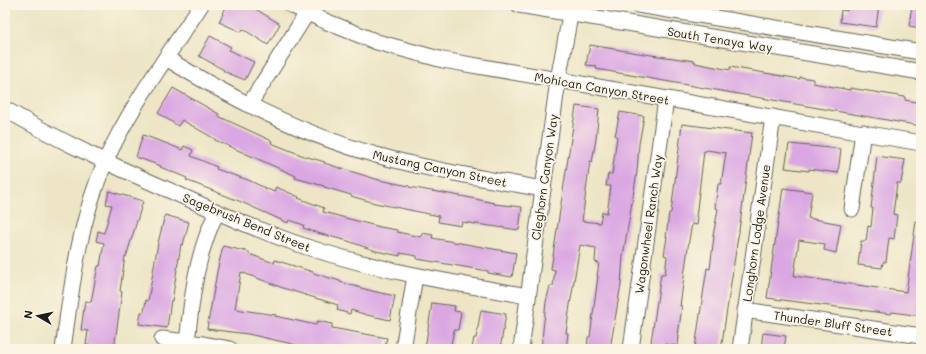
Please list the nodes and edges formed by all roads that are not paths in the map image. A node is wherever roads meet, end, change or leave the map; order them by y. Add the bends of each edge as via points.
1 (201, 5) edge
2 (291, 5) edge
3 (519, 5) edge
4 (638, 5) edge
5 (571, 9) edge
6 (307, 13) junction
7 (921, 52) edge
8 (166, 58) junction
9 (921, 72) edge
10 (558, 80) junction
11 (666, 99) junction
12 (249, 105) junction
13 (5, 109) edge
14 (773, 117) junction
15 (863, 132) junction
16 (921, 143) edge
17 (105, 162) junction
18 (543, 189) junction
19 (852, 209) dead end
20 (217, 212) junction
21 (414, 276) junction
22 (528, 296) junction
23 (745, 310) junction
24 (921, 336) edge
25 (162, 339) dead end
26 (187, 342) junction
27 (63, 349) edge
28 (230, 349) edge
29 (403, 349) edge
30 (521, 349) edge
31 (631, 349) edge
32 (740, 349) edge

1 - 8 street
2 - 6 street, Mohican Canyon Street
3 - 5 street, South Tenaya Way
4 - 7 street, South Tenaya Way
5 - 9 street, South Tenaya Way
5 - 10 street, Cleghorn Canyon Way
6 - 10 street, Mohican Canyon Street via 377,42 408,51 443,60
6 - 12 street
8 - 12 street, Mustang Canyon Street
8 - 17 street via 125,123
10 - 11 street, Mohican Canyon Street
10 - 18 street, Cleghorn Canyon Way
11 - 14 street, Mohican Canyon Street
11 - 31 street, Wagonwheel Ranch Way
12 - 18 street, Mustang Canyon Street via 310,133 375,155 439,170
13 - 17 street, Sagebrush Bend Street
14 - 15 street, Mohican Canyon Street
14 - 23 street, Longhorn Lodge Avenue
15 - 16 street, Mohican Canyon Street
15 - 19 street
17 - 20 street, Sagebrush Bend Street
17 - 27 street via 80,234
18 - 22 street, Cleghorn Canyon Way
20 - 21 street, Sagebrush Bend Street via 307,248
20 - 26 street via 206,237 197,270
21 - 22 street, Sagebrush Bend Street
21 - 29 street
22 - 30 street, Cleghorn Canyon Way
23 - 24 street, Thunder Bluff Street
23 - 32 street, Longhorn Lodge Avenue
25 - 26 street
26 - 28 street

